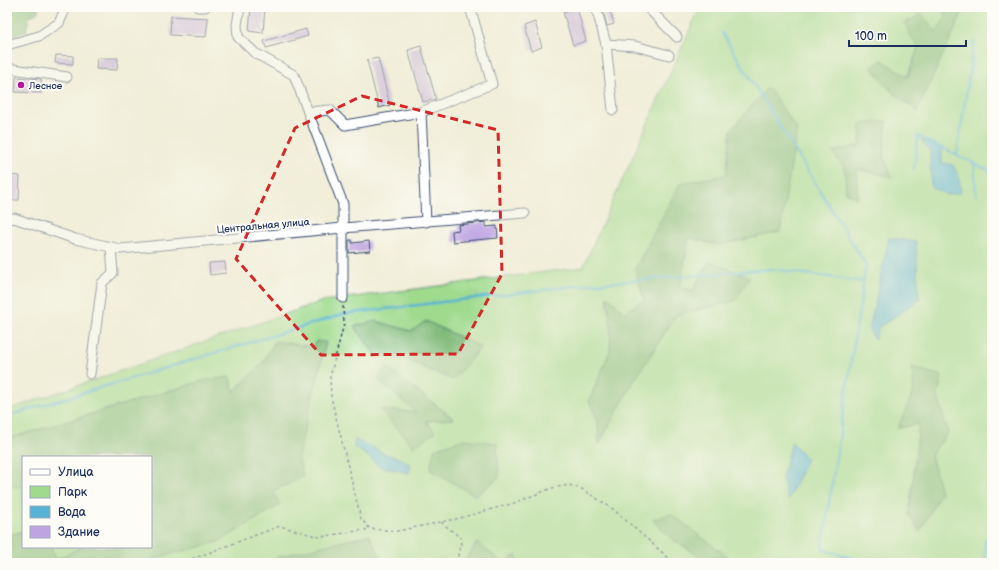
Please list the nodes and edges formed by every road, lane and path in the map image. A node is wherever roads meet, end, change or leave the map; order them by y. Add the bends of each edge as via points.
1 (66, 7) edge
2 (198, 7) edge
3 (205, 7) edge
4 (240, 7) edge
5 (470, 7) edge
6 (596, 7) edge
7 (647, 7) edge
8 (677, 37) dead end
9 (606, 44) junction
10 (7, 45) edge
11 (669, 55) dead end
12 (8, 71) edge
13 (67, 76) dead end
14 (612, 110) dead end
15 (308, 112) junction
16 (421, 112) junction
17 (525, 214) dead end
18 (7, 220) edge
19 (426, 222) junction
20 (343, 228) junction
21 (111, 247) junction
22 (343, 298) joint
23 (90, 374) dead end
24 (441, 522) junction
25 (370, 529) junction
26 (181, 563) edge
27 (456, 563) edge
28 (671, 563) edge

1 - 10 street via 59,23 39,36
2 - 3 street
4 - 15 street via 238,37 255,53 294,75
5 - 16 street via 492,84
6 - 9 street
7 - 8 street
9 - 11 street via 635,46
9 - 14 street
12 - 13 street
15 - 16 street via 330,110 345,125
15 - 20 street via 343,204
16 - 19 street
17 - 19 street, Центральная улица
18 - 21 street, Центральная улица via 14,218 75,239
19 - 20 street, Центральная улица
20 - 21 street, Центральная улица via 120,249
20 - 22 street
21 - 23 street via 113,274 102,283
22 - 25 path via 344,324 330,377 331,397 361,519
24 - 25 path via 397,530
24 - 27 path via 462,539
24 - 28 path via 514,503 569,484 582,489 613,509
25 - 26 path via 319,537 280,526

